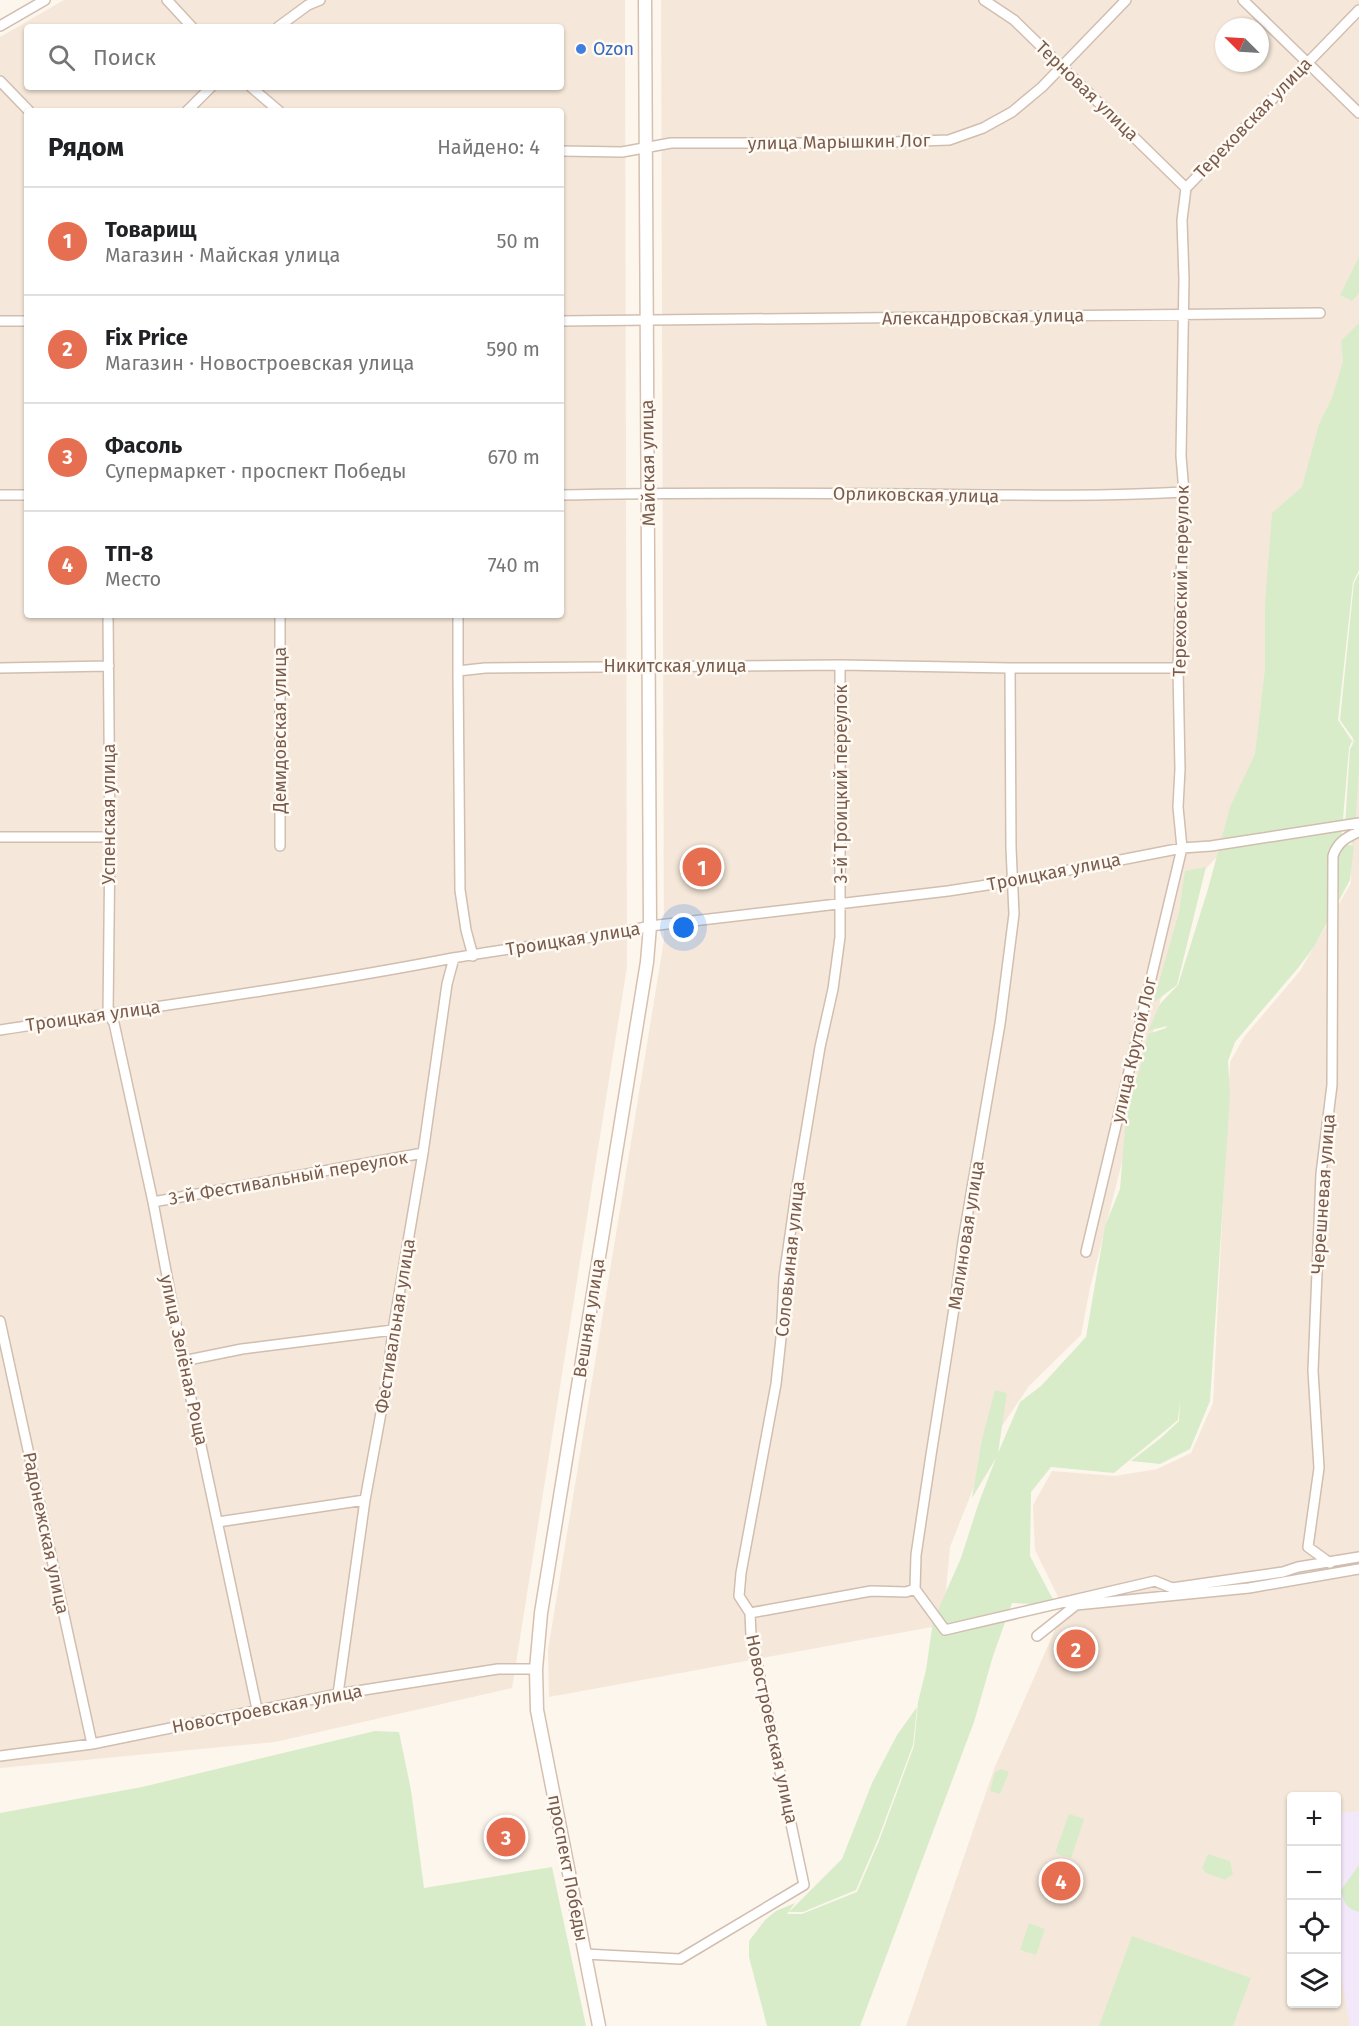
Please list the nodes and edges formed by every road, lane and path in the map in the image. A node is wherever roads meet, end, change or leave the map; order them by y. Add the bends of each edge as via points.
1 (45, 0) edge
2 (167, 0) edge
3 (320, 0) edge
4 (645, 0) edge
5 (984, 0) edge
6 (1126, 0) edge
7 (1243, 0) edge
8 (1359, 10) edge
9 (189, 24) edge
10 (282, 24) edge
11 (0, 26) edge
12 (1306, 62) junction
13 (1061, 66) junction
14 (0, 81) edge
15 (208, 90) edge
16 (254, 90) edge
17 (26, 108) edge
18 (190, 108) edge
19 (276, 108) edge
20 (1359, 113) edge
21 (645, 148) junction
22 (564, 151) edge
23 (1186, 188) junction
24 (1320, 313) dead end
25 (1183, 315) junction
26 (646, 320) junction
27 (0, 321) edge
28 (24, 321) edge
29 (564, 321) edge
30 (1184, 492) junction
31 (648, 493) junction
32 (0, 495) edge
33 (24, 495) edge
34 (564, 495) edge
35 (108, 618) edge
36 (280, 618) edge
37 (458, 618) edge
38 (840, 665) junction
39 (109, 666) junction
40 (650, 666) junction
41 (0, 668) edge
42 (1011, 668) junction
43 (1178, 668) junction
44 (458, 671) junction
45 (1359, 824) edge
46 (0, 837) edge
47 (110, 837) junction
48 (280, 846) dead end
49 (1182, 848) junction
50 (1013, 881) junction
51 (841, 902) junction
52 (651, 926) junction
53 (473, 956) junction
54 (454, 958) junction
55 (108, 1014) junction
56 (0, 1030) edge
57 (423, 1153) junction
58 (153, 1202) junction
59 (1086, 1252) dead end
60 (0, 1321) edge
61 (393, 1330) junction
62 (183, 1361) junction
63 (365, 1500) junction
64 (218, 1522) junction
65 (1359, 1557) edge
66 (1330, 1563) junction
67 (1359, 1569) edge
68 (915, 1589) junction
69 (750, 1613) junction
70 (1037, 1636) dead end
71 (536, 1669) junction
72 (338, 1694) junction
73 (257, 1709) junction
74 (537, 1710) joint
75 (92, 1744) junction
76 (0, 1756) edge
77 (585, 1954) junction
78 (599, 2026) edge

1 - 11 street
2 - 9 street
3 - 10 street
4 - 21 street, Майская улица
5 - 13 street, Терновая улица via 1014,20
6 - 13 street, улица Марышкин Лог
7 - 12 street
8 - 12 street, Тереховская улица
12 - 20 street
12 - 23 street, Тереховская улица
13 - 21 street, улица Марышкин Лог via 1012,112 949,140 865,144 671,143
13 - 23 street, Терновая улица
14 - 17 street
15 - 18 street
16 - 19 street
21 - 22 street, улица Марышкин Лог via 622,152
21 - 26 street, Майская улица
23 - 25 street, Тереховская улица via 1182,220
24 - 25 street, Александровская улица
25 - 26 street, Александровская улица
25 - 30 street, Тереховский переулок
26 - 29 street, Александровская улица
26 - 31 street, Майская улица
27 - 28 street
30 - 31 street, Орликовская улица via 998,497
30 - 43 street, Тереховский переулок
31 - 34 street, Орликовская улица
31 - 40 street, Майская улица
32 - 33 street
35 - 39 street, Успенская улица
36 - 48 street, Демидовская улица
37 - 44 street
38 - 40 street, Никитская улица
38 - 42 street, Никитская улица
38 - 51 street, 3-й Троицкий переулок
39 - 41 street
39 - 47 street, Успенская улица
40 - 44 street, Никитская улица
40 - 52 street, Майская улица
42 - 43 street, Никитская улица
42 - 50 street, Малиновая улица
43 - 49 street, Тереховский переулок via 1178,807
44 - 53 street via 460,890
45 - 49 street, Троицкая улица
45 - 66 street, Черешневая улица via 1358,832 1344,838 1333,856 1332,1085 1321,1174 1313,1371 1319,1468 1308,1547
46 - 47 street
47 - 55 street, Успенская улица
49 - 50 street, Троицкая улица
49 - 59 street, улица Крутой Лог
50 - 51 street, Троицкая улица
50 - 68 street, Малиновая улица via 1010,958 963,1241 916,1555
51 - 52 street, Троицкая улица
51 - 69 street, Соловьиная улица via 833,989 820,1047 784,1277 776,1384 741,1573 739,1596
52 - 53 street, Троицкая улица
52 - 71 street, Вешняя улица via 541,1614
53 - 54 street, Троицкая улица
54 - 55 street, Троицкая улица
54 - 57 street, Фестивальная улица
55 - 56 street, Троицкая улица
55 - 58 street, улица Зелёная Роща via 114,1023
57 - 58 street, 3-й Фестивальный переулок
57 - 61 street, Фестивальная улица
58 - 62 street, улица Зелёная Роща
60 - 75 street, Радонежская улица
61 - 62 street via 242,1349
61 - 63 street, Фестивальная улица
62 - 64 street, улица Зелёная Роща
63 - 64 street
63 - 72 street, Фестивальная улица
64 - 73 street, улица Зелёная Роща
65 - 66 street
66 - 68 street via 1172,1588 1155,1581 945,1630
67 - 70 street via 1249,1588 1076,1605
68 - 69 street, Новостроевская улица via 871,1591
69 - 77 street, Новостроевская улица via 751,1635 804,1885 680,1959
71 - 72 street, Новостроевская улица via 498,1669
71 - 74 street, Вешняя улица
72 - 73 street, Новостроевская улица
73 - 75 street, Новостроевская улица
74 - 77 street, проспект Победы
75 - 76 street, Новостроевская улица
77 - 78 street, проспект Победы

